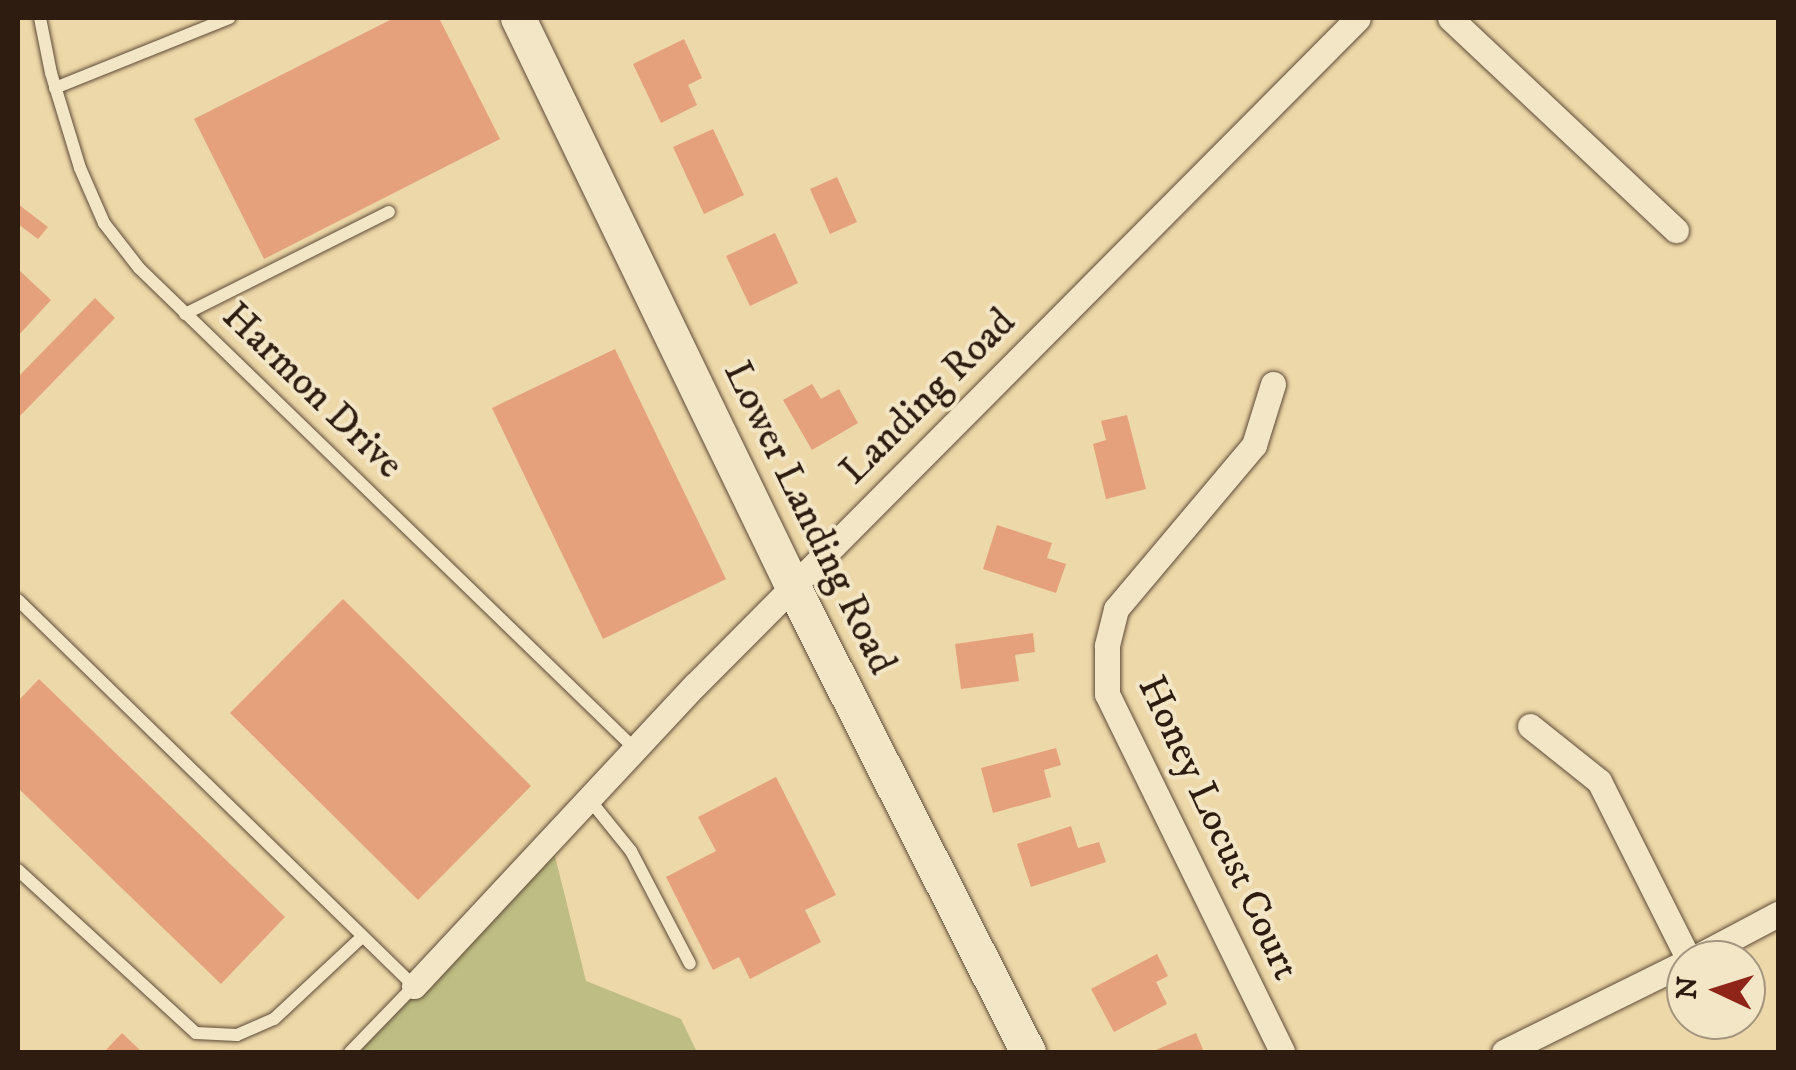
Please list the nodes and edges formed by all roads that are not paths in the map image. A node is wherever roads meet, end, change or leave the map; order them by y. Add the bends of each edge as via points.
1 (40, 18) edge
2 (229, 18) edge
3 (518, 18) edge
4 (1358, 18) edge
5 (1450, 18) edge
6 (55, 88) junction
7 (388, 212) dead end
8 (1676, 230) dead end
9 (186, 314) junction
10 (1273, 384) dead end
11 (793, 587) junction
12 (18, 600) edge
13 (1530, 726) dead end
14 (636, 750) junction
15 (589, 800) junction
16 (18, 870) edge
17 (1778, 914) edge
18 (362, 937) junction
19 (1678, 940) edge
20 (1729, 940) edge
21 (690, 964) dead end
22 (1666, 974) edge
23 (414, 986) junction
24 (1539, 1045) edge
25 (350, 1052) edge
26 (1028, 1052) edge
27 (1282, 1052) edge
28 (1504, 1052) edge

1 - 6 lane, Harmon Drive
2 - 6 lane
3 - 11 main road, Lower Landing Road
4 - 11 street, Landing Road
5 - 8 street
6 - 9 lane, Harmon Drive via 104,222
7 - 9 lane
9 - 14 lane, Harmon Drive
10 - 27 street, Honey Locust Court via 1254,446 1116,609 1106,694
11 - 14 street, Landing Road
11 - 26 main road, Lower Landing Road
12 - 18 lane
13 - 19 street via 1599,781
14 - 15 street, Landing Road
15 - 21 lane via 631,851
15 - 23 street, Landing Road
16 - 18 lane via 196,1033 237,1035 274,1020
17 - 20 street
18 - 23 lane
22 - 24 street
23 - 25 lane, Landing Road
24 - 28 street

